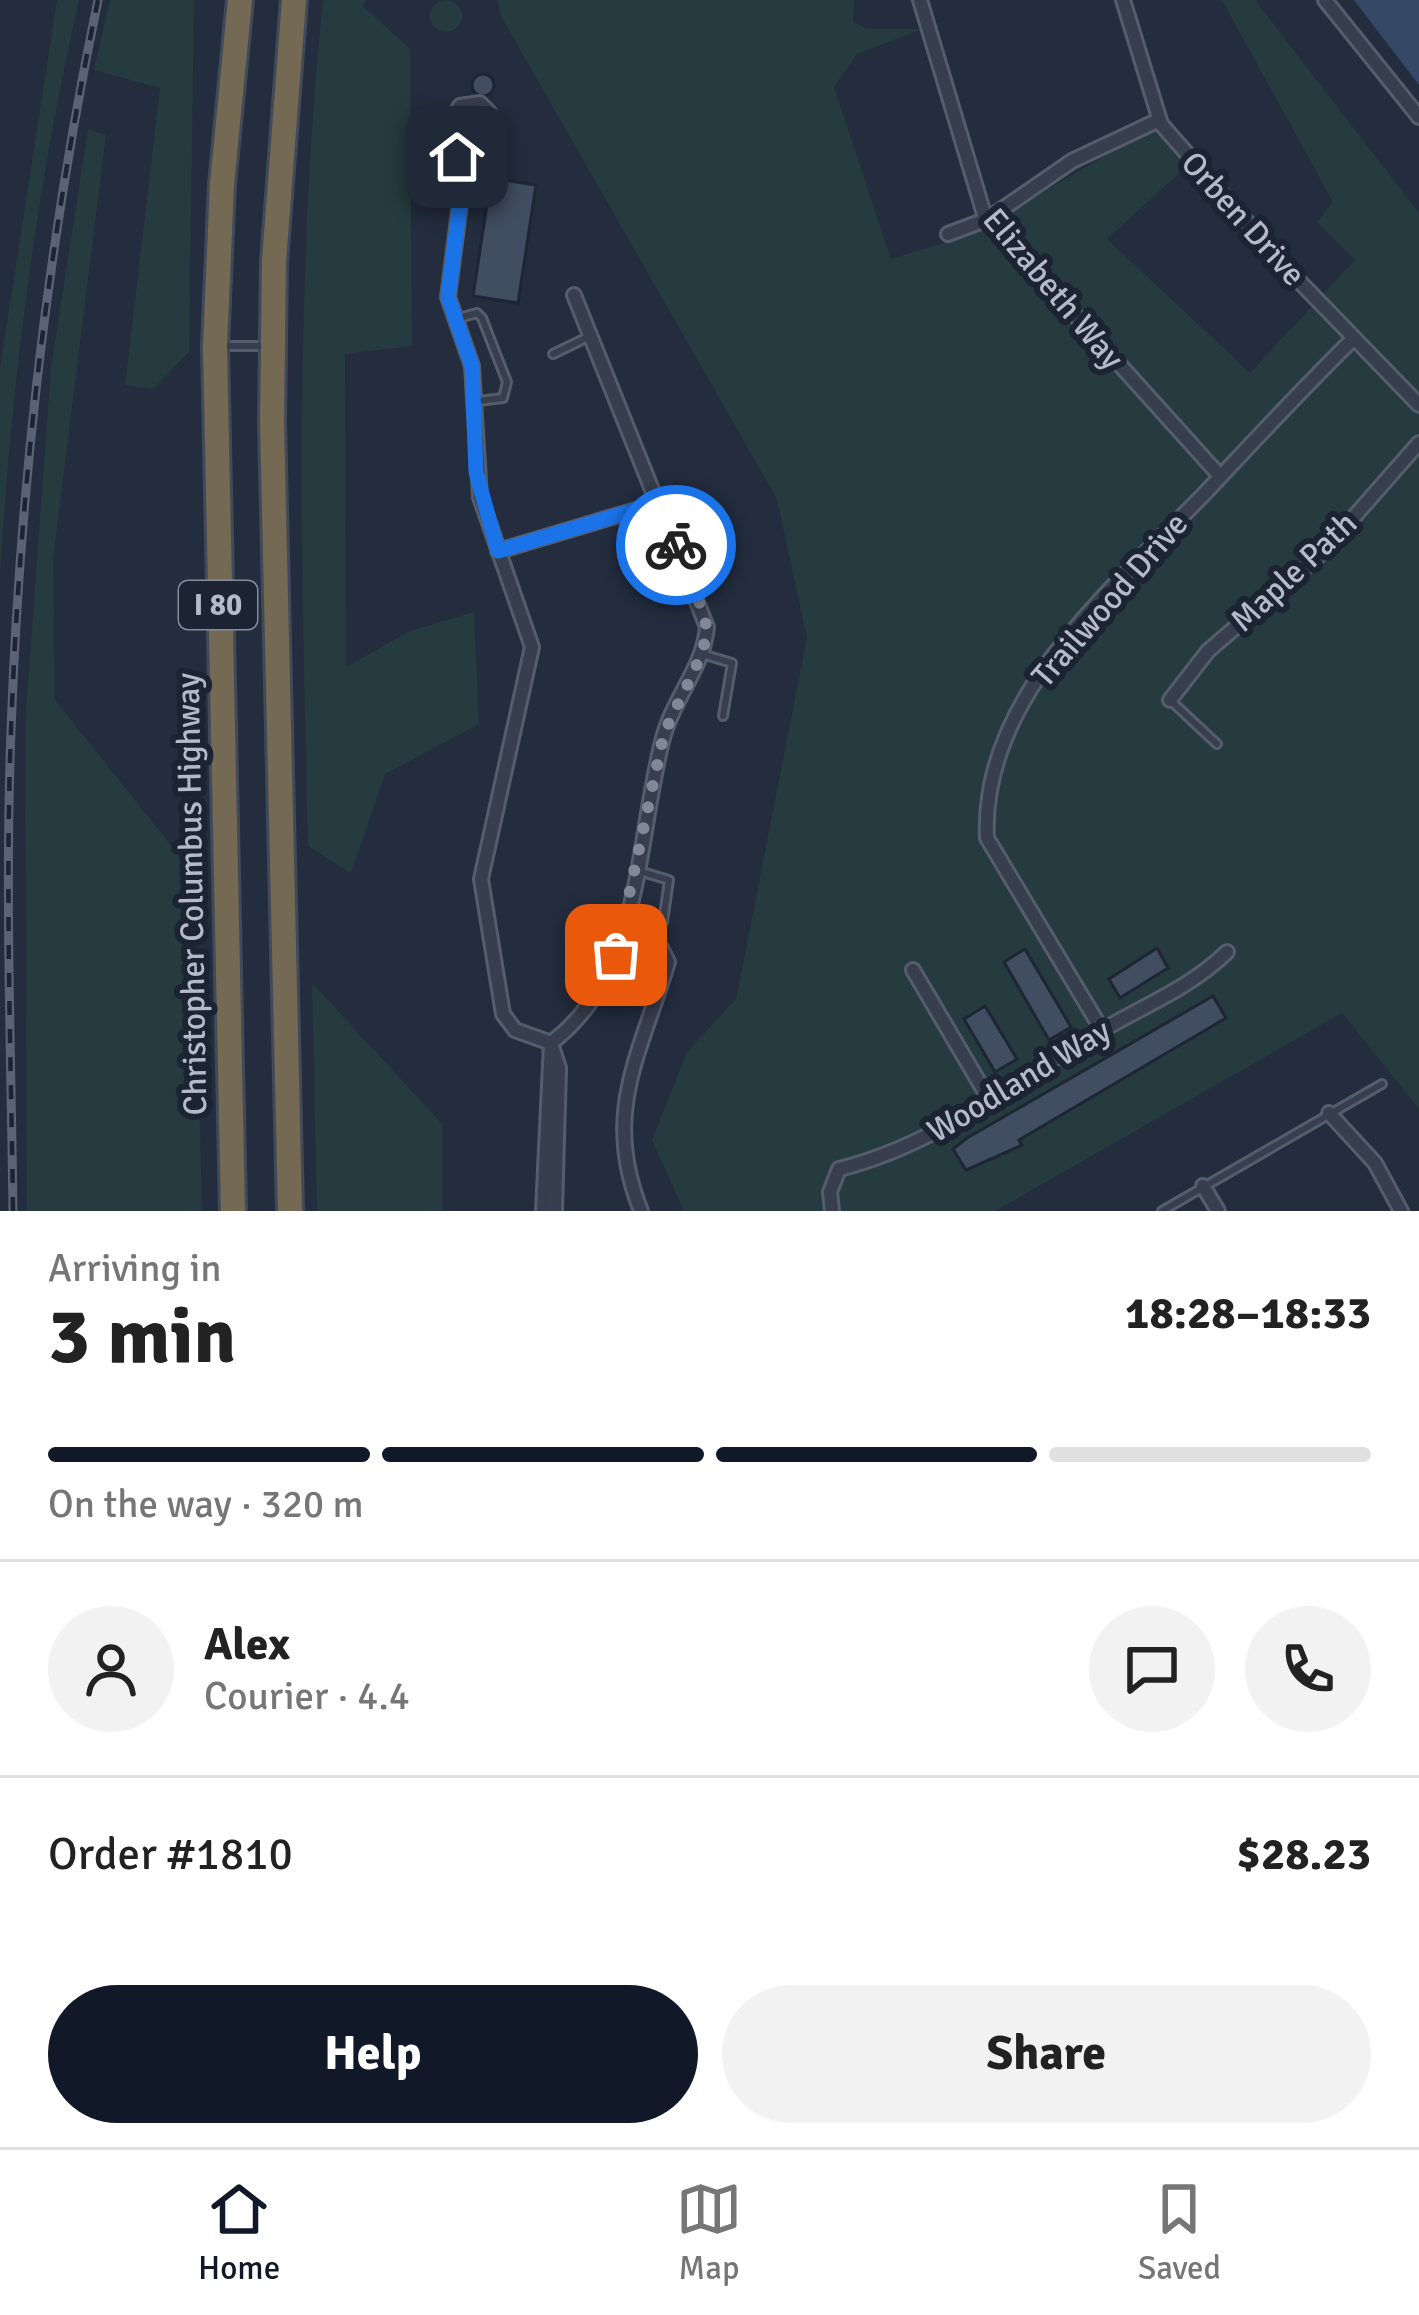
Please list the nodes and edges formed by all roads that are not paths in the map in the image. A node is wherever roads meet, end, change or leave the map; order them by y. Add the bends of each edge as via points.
1 (240, 0) edge
2 (294, 0) edge
3 (920, 0) edge
4 (1123, 0) edge
5 (1325, 0) edge
6 (1419, 117) edge
7 (1159, 120) junction
8 (457, 157) junction
9 (988, 218) junction
10 (948, 234) dead end
11 (574, 295) dead end
12 (455, 319) junction
13 (591, 336) junction
14 (1353, 338) junction
15 (215, 346) junction
16 (272, 346) junction
17 (554, 354) dead end
18 (474, 401) junction
19 (1419, 406) edge
20 (1419, 443) edge
21 (1220, 476) junction
22 (659, 503) junction
23 (498, 551) junction
24 (701, 654) junction
25 (1170, 700) joint
26 (723, 716) dead end
27 (1217, 744) dead end
28 (636, 871) junction
29 (663, 922) dead end
30 (625, 932) junction
31 (1227, 952) dead end
32 (913, 970) dead end
33 (1102, 1030) junction
34 (551, 1043) junction
35 (1382, 1084) dead end
36 (989, 1099) junction
37 (1329, 1113) junction
38 (1204, 1186) junction
39 (233, 1211) edge
40 (290, 1211) edge
41 (543, 1211) edge
42 (555, 1211) edge
43 (641, 1211) edge
44 (832, 1211) edge
45 (1162, 1211) edge
46 (1218, 1211) edge
47 (1402, 1211) edge

1 - 15 highway, Christopher Columbus Highway / I 80
2 - 16 highway, I 80
3 - 9 street, Elizabeth Way
4 - 7 street, Orben Drive
5 - 6 street
7 - 9 street via 1072,161
7 - 14 street, Orben Drive
8 - 8 street via 494,151 489,112 480,103 460,106 453,118
8 - 12 street via 461,196 448,297
9 - 10 street
9 - 21 street, Elizabeth Way
11 - 13 street
12 - 18 street
12 - 18 lane via 482,318 507,382 502,398
13 - 17 lane
13 - 22 street
14 - 19 street, Orben Drive
14 - 21 street, Trailwood Drive
15 - 16 lane
15 - 39 highway, Christopher Columbus Highway / I 80
16 - 40 highway, I 80
18 - 23 street via 476,472
20 - 25 street, Maple Path via 1323,552 1208,652
21 - 33 street, Trailwood Drive via 1052,658 1011,733 986,807 988,838
22 - 23 street
22 - 24 street via 707,627
23 - 34 street via 532,654 482,879 503,1014 515,1030
24 - 26 lane via 732,663
24 - 28 street via 663,738
25 - 27 lane
28 - 29 lane via 668,880
28 - 30 street
30 - 34 street via 578,1023
30 - 43 street via 661,948 668,962 622,1111 621,1153
31 - 33 street, Woodland Way via 1199,980
32 - 36 street
33 - 36 street, Woodland Way
34 - 41 street
34 - 42 street via 559,1068
35 - 37 lane
36 - 44 street, Woodland Way via 894,1155 839,1168
37 - 38 lane
37 - 47 street via 1375,1163
38 - 45 lane
38 - 46 street

